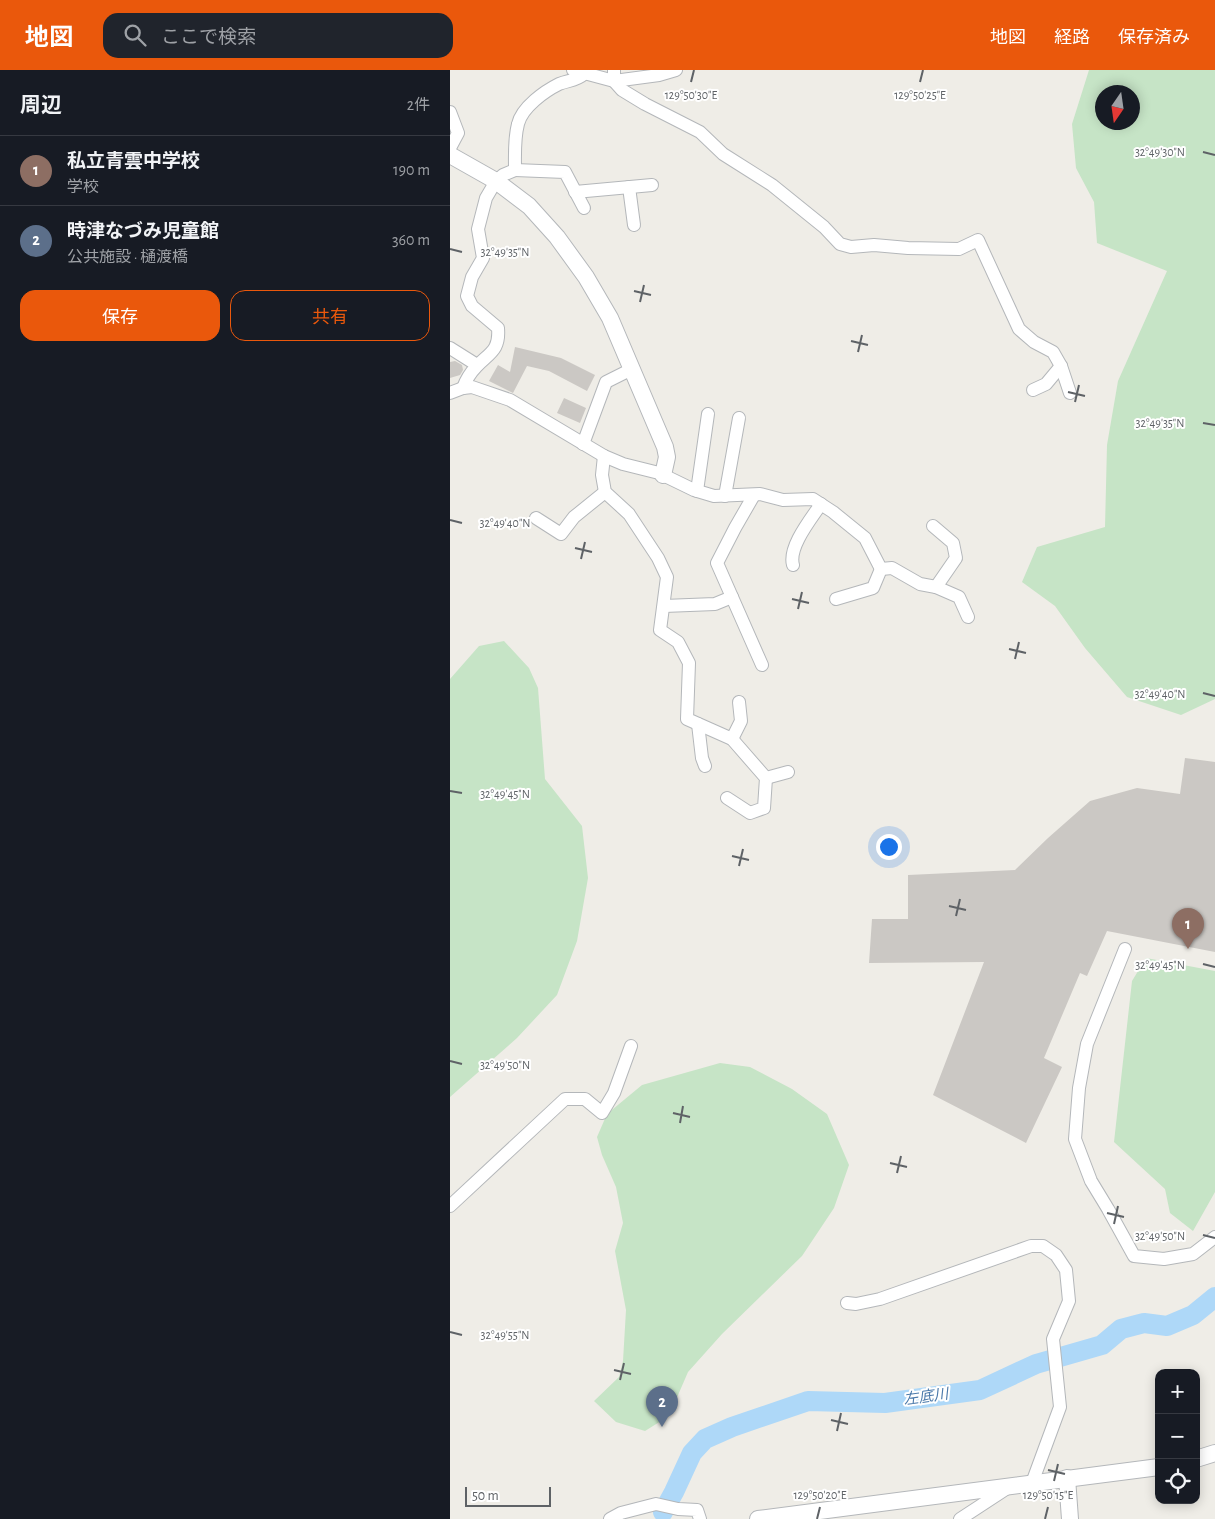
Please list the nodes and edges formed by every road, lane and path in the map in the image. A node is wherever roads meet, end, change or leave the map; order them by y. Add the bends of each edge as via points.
1 (676, 70) edge
2 (579, 72) edge
3 (614, 76) edge
4 (450, 112) edge
5 (450, 148) edge
6 (450, 155) edge
7 (514, 170) junction
8 (496, 181) junction
9 (652, 185) dead end
10 (630, 187) junction
11 (575, 192) junction
12 (584, 208) dead end
13 (634, 224) dead end
14 (450, 348) edge
15 (478, 365) junction
16 (1061, 366) junction
17 (632, 369) junction
18 (463, 388) junction
19 (1033, 390) dead end
20 (450, 393) edge
21 (1070, 393) dead end
22 (708, 414) dead end
23 (739, 418) dead end
24 (584, 444) junction
25 (604, 456) junction
26 (663, 475) junction
27 (697, 491) junction
28 (605, 492) junction
29 (754, 495) junction
30 (725, 496) junction
31 (821, 504) junction
32 (536, 518) dead end
33 (933, 526) dead end
34 (794, 564) dead end
35 (881, 569) junction
36 (936, 587) junction
37 (732, 597) junction
38 (836, 599) dead end
39 (664, 606) junction
40 (968, 617) dead end
41 (762, 665) dead end
42 (739, 702) dead end
43 (698, 724) junction
44 (732, 739) junction
45 (704, 766) dead end
46 (788, 772) dead end
47 (766, 778) junction
48 (727, 798) dead end
49 (1125, 949) dead end
50 (631, 1046) dead end
51 (450, 1206) edge
52 (1215, 1237) edge
53 (847, 1303) dead end
54 (1215, 1453) edge
55 (1200, 1457) edge
56 (1155, 1467) edge
57 (1067, 1478) junction
58 (1032, 1483) junction
59 (1014, 1485) junction
60 (610, 1519) edge
61 (700, 1519) edge
62 (758, 1519) edge
63 (960, 1519) edge
64 (1070, 1519) edge

1 - 3 street via 659,75
2 - 3 street
2 - 7 street via 577,80 560,84 544,93 524,112 518,122
3 - 16 street via 622,90 700,132 722,154 772,185 840,244 851,247 959,249 978,240 1019,329 1053,352
4 - 5 street via 458,133
6 - 8 street
7 - 8 street
7 - 11 street via 565,172
8 - 15 street via 482,208 478,229 483,258 472,277 467,296 472,306 498,328 499,337 492,353
8 - 17 street via 529,206 586,277 610,318
9 - 10 street
10 - 11 street
10 - 13 street
11 - 12 street
14 - 15 street
15 - 18 street
16 - 19 street via 1046,384
16 - 21 street
17 - 24 street via 606,382
17 - 26 street via 665,447 667,457
18 - 20 street
18 - 24 street via 510,400
22 - 27 street
23 - 30 street
24 - 25 street
25 - 26 street
25 - 28 street via 602,475
26 - 27 street
27 - 30 street
28 - 32 street via 574,517 561,534
28 - 39 street via 629,514 658,558 667,577
29 - 30 street
29 - 31 street via 783,500 813,499
29 - 37 street via 717,563
31 - 34 street via 795,546
31 - 35 street via 865,538
33 - 36 street via 953,543 956,558
35 - 36 street via 892,568 920,584
35 - 38 street via 873,588
36 - 40 street via 959,597
37 - 39 street via 715,604
37 - 41 street
39 - 43 street via 660,630 678,642 689,663 687,719
42 - 44 street via 741,721
43 - 44 street
43 - 45 street
44 - 47 street
46 - 47 street
47 - 48 street via 764,808 750,813
49 - 52 street via 1087,1044 1078,1095 1076,1139 1090,1181 1134,1256 1164,1258 1193,1254
50 - 51 street via 614,1093 602,1113 585,1099 565,1099
53 - 58 street via 880,1299 1031,1246 1043,1246 1056,1255 1066,1270 1069,1301 1052,1339 1060,1407
54 - 55 street
56 - 57 street
57 - 58 street
57 - 64 street
58 - 59 street
59 - 62 street
59 - 63 street
60 - 61 street via 656,1504 697,1510

